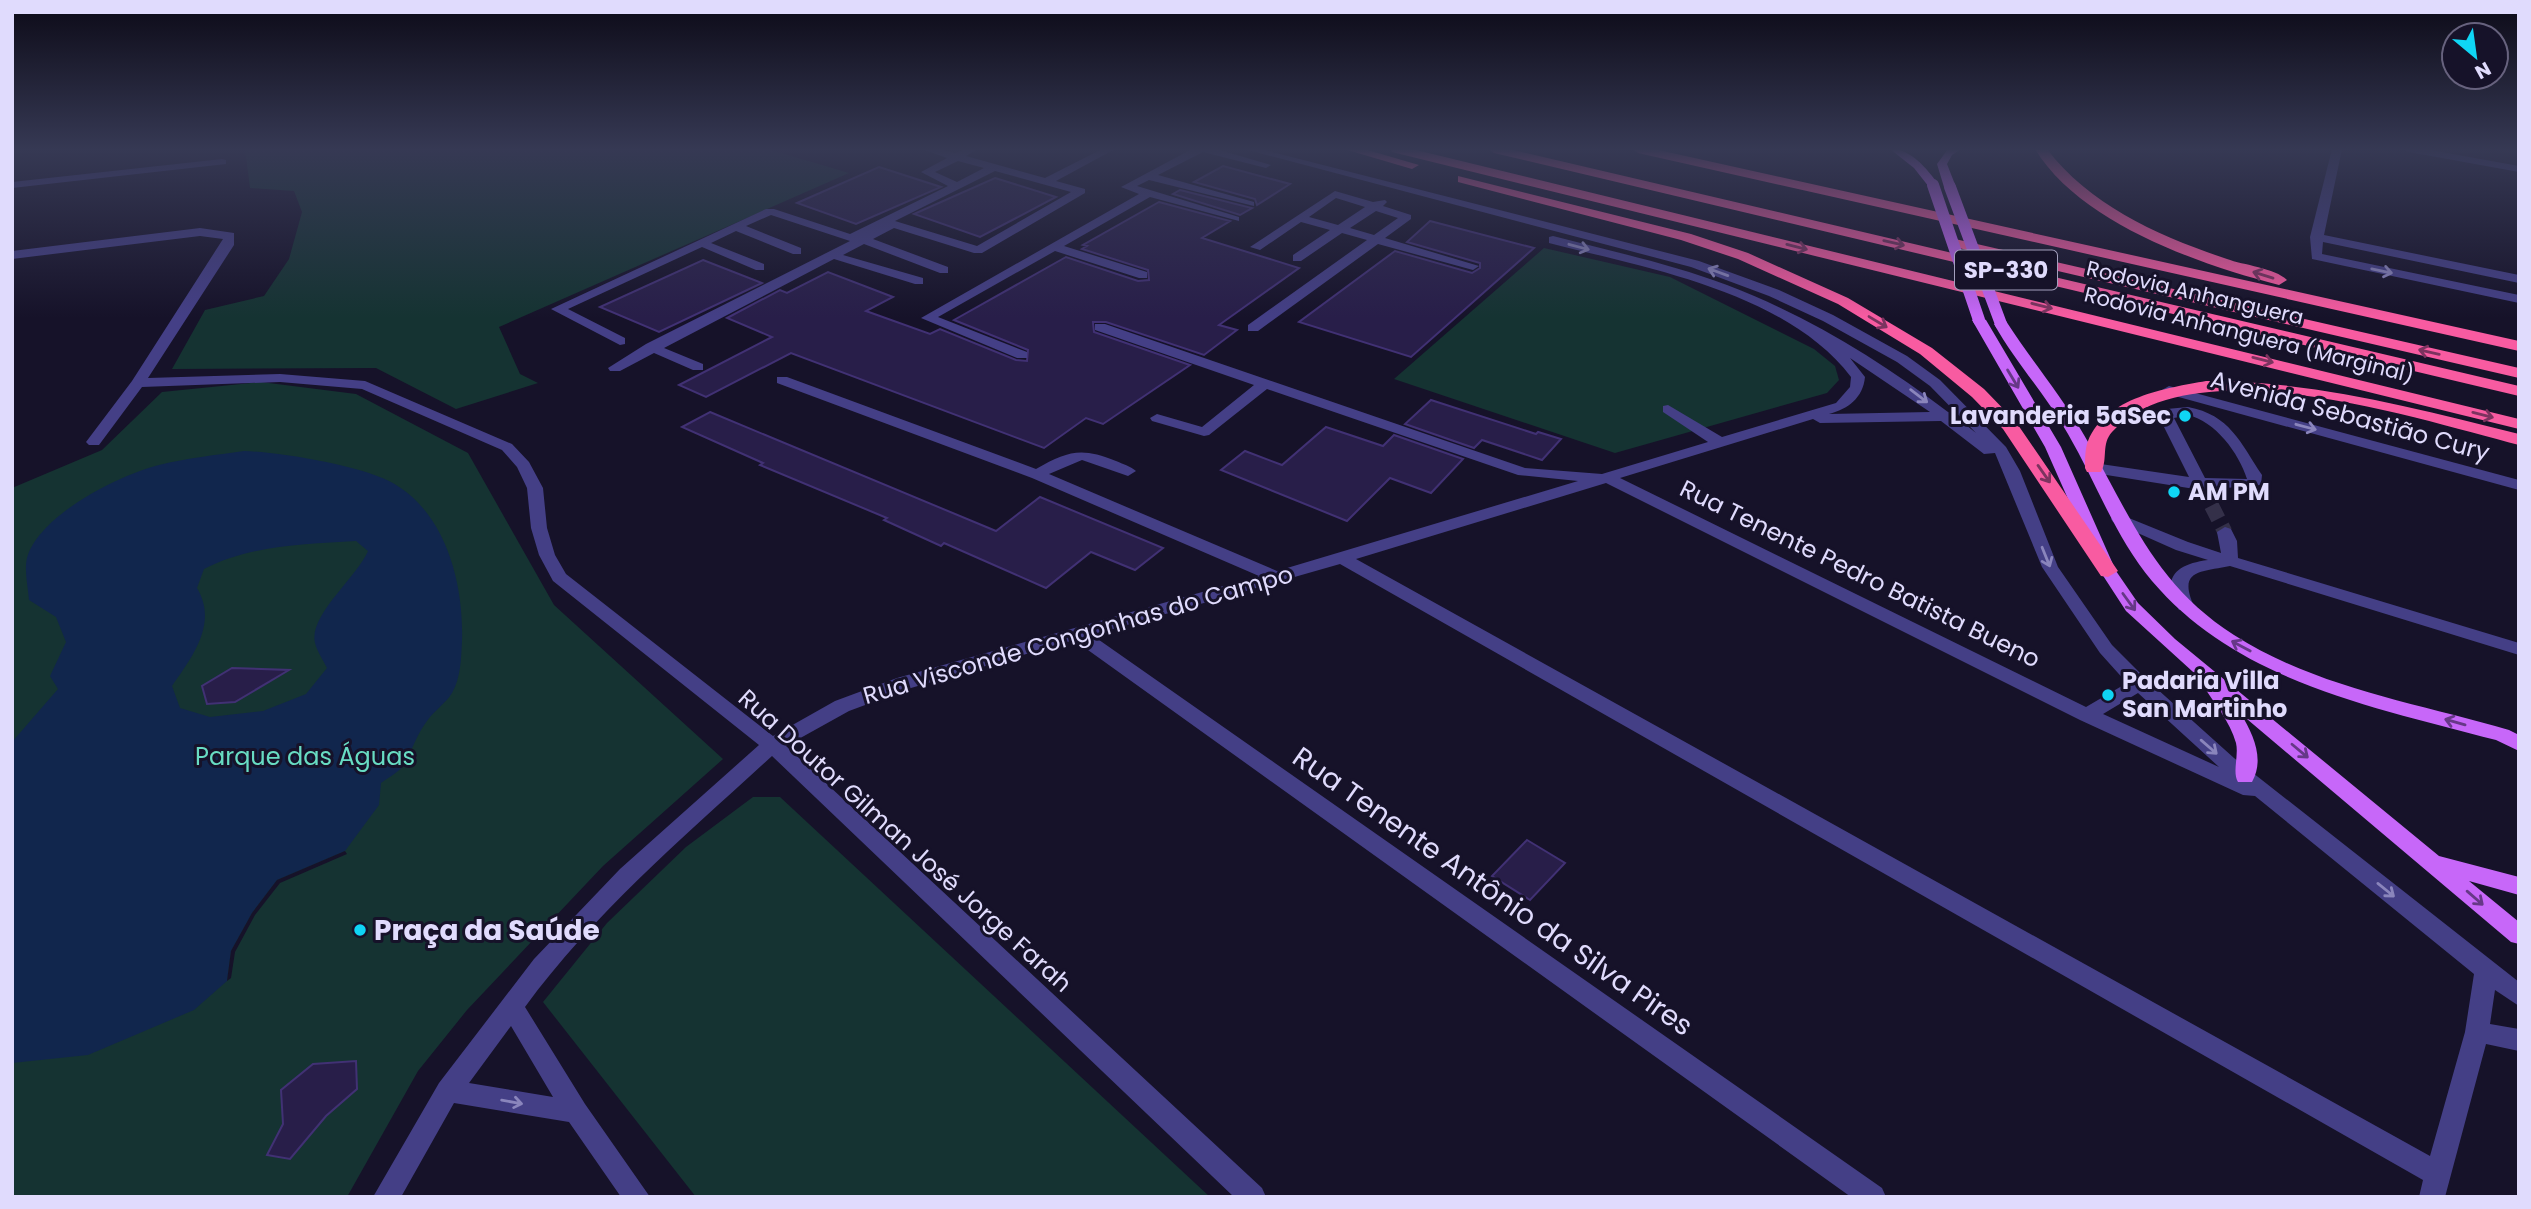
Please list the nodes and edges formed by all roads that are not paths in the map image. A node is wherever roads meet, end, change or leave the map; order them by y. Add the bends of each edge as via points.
1 (917, 205) edge
2 (1056, 205) edge
3 (1128, 205) edge
4 (1188, 205) edge
5 (1318, 205) edge
6 (1419, 205) edge
7 (1468, 205) edge
8 (1565, 205) edge
9 (1627, 205) edge
10 (1733, 205) edge
11 (1795, 205) edge
12 (1890, 205) edge
13 (1940, 205) edge
14 (1957, 205) edge
15 (2099, 205) edge
16 (2327, 205) edge
17 (1375, 206) joint
18 (1300, 218) junction
19 (1235, 219) dead end
20 (737, 227) junction
21 (1339, 230) junction
22 (2316, 237) junction
23 (862, 239) junction
24 (1376, 240) junction
25 (702, 243) junction
26 (1053, 247) junction
27 (1256, 247) dead end
28 (797, 251) dead end
29 (12, 255) edge
30 (832, 255) junction
31 (1297, 258) dead end
32 (1473, 266) dead end
33 (760, 267) dead end
34 (944, 270) dead end
35 (1143, 275) dead end
36 (2519, 279) edge
37 (919, 281) dead end
38 (2519, 299) edge
39 (1100, 327) dead end
40 (1253, 328) dead end
41 (1808, 328) junction
42 (2519, 340) edge
43 (620, 341) dead end
44 (2519, 346) edge
45 (651, 347) junction
46 (1022, 355) dead end
47 (698, 367) dead end
48 (615, 368) dead end
49 (2519, 373) edge
50 (782, 380) dead end
51 (138, 383) junction
52 (1264, 384) junction
53 (2169, 390) junction
54 (2519, 391) edge
55 (1668, 409) dead end
56 (1966, 414) junction
57 (1946, 416) junction
58 (1157, 418) dead end
59 (1802, 419) junction
60 (2519, 424) edge
61 (2519, 440) edge
62 (94, 442) dead end
63 (1720, 443) junction
64 (2094, 468) junction
65 (1128, 471) dead end
66 (2012, 471) junction
67 (1037, 475) junction
68 (1609, 479) junction
69 (2200, 483) junction
70 (2519, 485) edge
71 (2119, 519) junction
72 (2225, 532) tunnel mouth
73 (1342, 558) junction
74 (2230, 561) junction
75 (2108, 571) junction
76 (1276, 577) junction
77 (2185, 606) junction
78 (1079, 635) junction
79 (2519, 649) edge
80 (2191, 660) junction
81 (2139, 684) junction
82 (2087, 716) junction
83 (2519, 744) edge
84 (772, 745) junction
85 (2245, 777) junction
86 (2274, 800) junction
87 (2433, 862) junction
88 (2519, 886) edge
89 (2519, 935) edge
90 (2486, 971) junction
91 (2519, 996) edge
92 (513, 1009) junction
93 (2477, 1032) junction
94 (2519, 1040) edge
95 (448, 1091) junction
96 (576, 1112) junction
97 (2435, 1186) edge
98 (386, 1197) edge
99 (637, 1197) edge
100 (1253, 1197) edge
101 (1872, 1197) edge

1 - 20 street via 851,238 770,211
2 - 23 street via 978,250 893,224
3 - 26 street
4 - 19 street
5 - 18 street
6 -> 41 street via 1679,273
56 -> 7 street via 1902,359 1774,293 1695,264
8 -> 75 highway via 1744,256 1843,301 1926,351 2010,426
9 -> 60 highway, Rodovia Anhanguera (Marginal)
10 -> 54 highway, Rodovia Anhanguera / SP-330
49 -> 11 highway, Rodovia Anhanguera / SP-330
12 - 44 highway, Rodovia Anhanguera (Marginal)
13 -> 75 main road, bridge via 1979,320 2053,447
14 - 64 main road, bridge via 2013,347 2061,410
42 -> 15 highway via 2266,276 2201,254
16 - 22 street
17 - 21 street
17 - 24 street via 1407,217
18 - 21 street
18 - 27 street
20 - 25 street
20 - 28 street
21 - 24 street
21 - 31 street
22 - 36 street
22 -> 38 street via 2316,256
23 - 30 street
23 - 34 street
24 - 32 street
24 - 40 street
25 - 33 street
25 - 43 street via 558,309
26 - 35 street
26 - 46 street via 928,318
29 - 51 street via 200,232 230,236
30 - 37 street
30 - 45 street
39 - 52 street
41 -> 57 street via 1887,373
41 - 59 street, Rua Visconde Congonhas do Campo via 1854,369 1857,388 1841,406
45 - 47 street
45 - 48 street
50 - 67 street
51 - 62 street
51 - 84 street, Rua Doutor Gilman José Jorge Farah via 280,378 365,386 507,447 524,465 535,488 539,528 559,577
52 - 58 street via 1204,432
52 - 68 street via 1523,472
53 - 61 highway via 2265,385 2322,393
53 - 64 highway via 2135,404 2114,420 2097,440
53 -> 70 street, Avenida Sebastião Cury
55 - 63 street
56 - 57 street, Rua Visconde Congonhas do Campo
56 - 66 street via 2001,450
57 - 59 street, Rua Visconde Congonhas do Campo
57 - 66 street
59 - 63 street, Rua Visconde Congonhas do Campo
63 - 68 street, Rua Visconde Congonhas do Campo
64 - 69 street
64 - 71 main road
65 - 67 street via 1081,453
66 -> 81 street via 2050,567 2074,607
67 - 76 street
68 - 73 street, Rua Visconde Congonhas do Campo
68 - 82 street, Rua Tenente Pedro Batista Bueno
69 - 69 street via 2166,417 2172,412 2200,411 2216,421 2255,482
71 - 74 street
71 - 77 main road via 2157,577
72 - 74 street
73 - 76 street, Rua Visconde Congonhas do Campo
73 - 97 street
74 - 77 street via 2194,567 2181,576 2178,590
74 - 79 street
75 -> 80 main road via 2132,607
76 - 78 street, Rua Visconde Congonhas do Campo
83 -> 77 main road via 2502,735 2348,693 2277,665 2228,639
78 - 84 street, Rua Visconde Congonhas do Campo via 904,683 842,706
78 - 101 street, Rua Tenente Antônio da Silva Pires
80 - 85 main road via 2242,731 2250,764
80 -> 87 main road
81 - 82 street
81 -> 85 street
82 - 86 street, Rua Tenente Pedro Batista Bueno
84 - 92 street, Rua Visconde Congonhas do Campo via 628,875 542,966
84 - 100 street, Rua Doutor Gilman José Jorge Farah
85 - 86 street
86 -> 90 street
87 - 88 main road
87 -> 89 main road
90 - 91 street
90 - 93 street
92 - 95 street, Rua Visconde Congonhas do Campo
92 - 96 street
93 - 94 street
93 - 97 street
95 -> 96 street
95 - 98 street, Rua Visconde Congonhas do Campo
96 - 99 street

